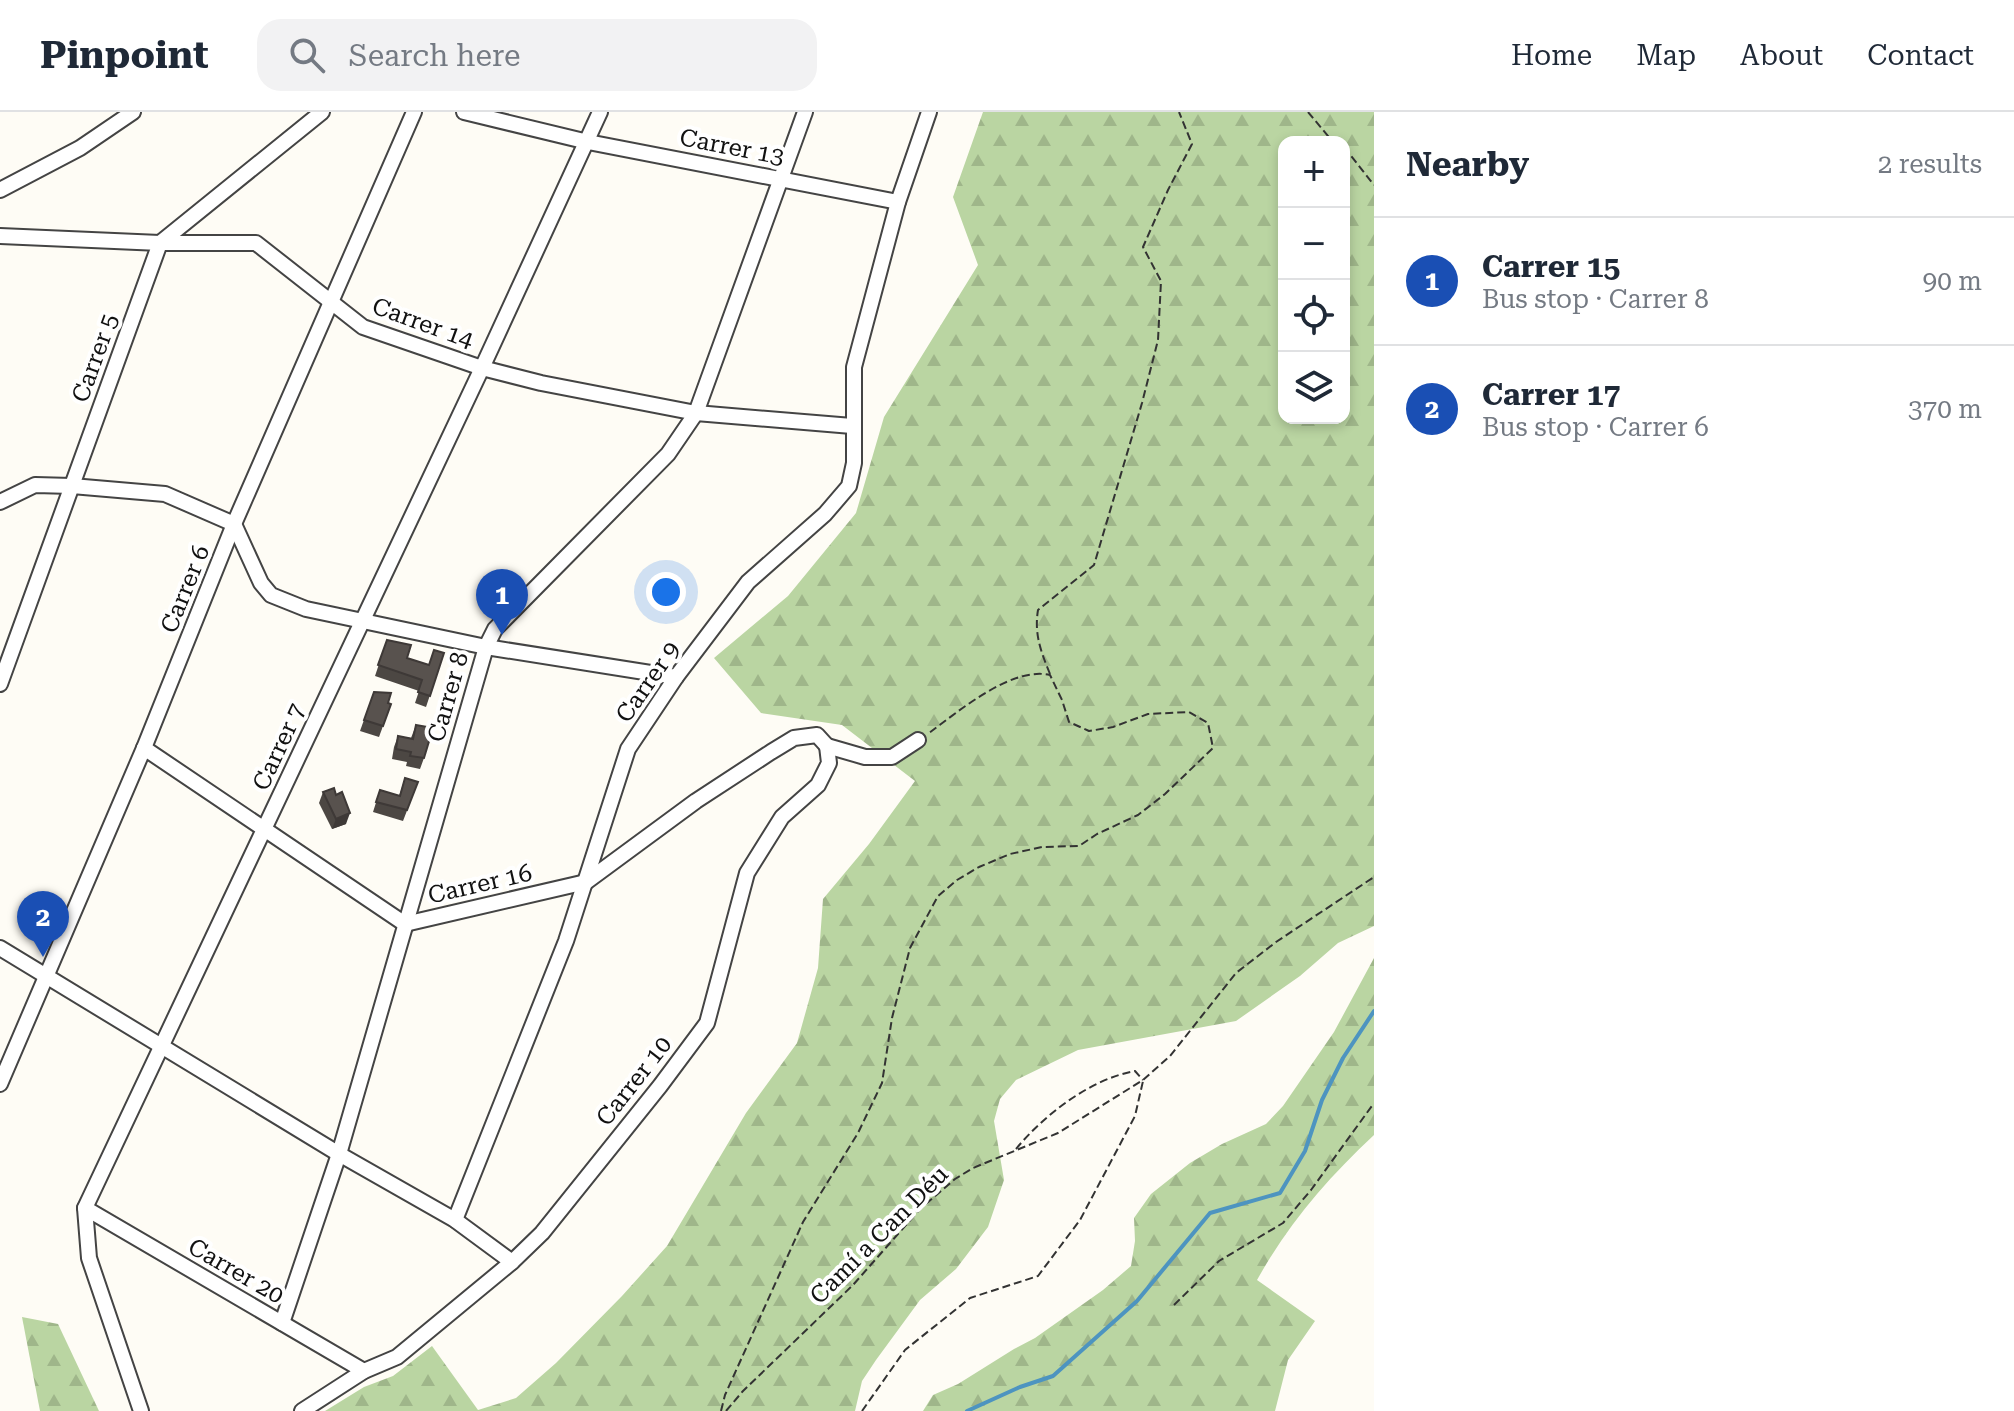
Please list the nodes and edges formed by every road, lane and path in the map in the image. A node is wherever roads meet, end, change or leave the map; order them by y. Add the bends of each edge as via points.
1 (133, 112) edge
2 (322, 112) edge
3 (414, 112) edge
4 (464, 112) edge
5 (600, 112) edge
6 (805, 112) edge
7 (929, 112) edge
8 (1179, 112) edge
9 (1308, 112) edge
10 (1328, 136) edge
11 (588, 142) junction
12 (1350, 155) edge
13 (780, 178) junction
14 (1374, 185) edge
15 (0, 190) edge
16 (898, 202) junction
17 (0, 236) edge
18 (160, 243) junction
19 (332, 305) junction
20 (482, 368) junction
21 (696, 413) junction
22 (852, 426) junction
23 (72, 486) junction
24 (0, 502) edge
25 (234, 524) junction
26 (362, 621) junction
27 (486, 647) junction
28 (1050, 675) junction
29 (676, 677) junction
30 (0, 684) edge
31 (918, 740) joint
32 (827, 746) junction
33 (144, 748) junction
34 (265, 828) junction
35 (1374, 877) edge
36 (586, 882) junction
37 (405, 924) junction
38 (0, 948) edge
39 (47, 975) junction
40 (160, 1046) junction
41 (1143, 1080) junction
42 (0, 1084) edge
43 (1374, 1103) edge
44 (1015, 1150) junction
45 (339, 1154) junction
46 (85, 1208) junction
47 (455, 1220) junction
48 (512, 1262) junction
49 (1174, 1305) dead end
50 (282, 1323) junction
51 (364, 1371) junction
52 (141, 1411) edge
53 (302, 1411) edge
54 (721, 1411) edge
55 (726, 1411) edge
56 (862, 1411) edge

1 - 15 street via 80,148
2 - 18 street
3 - 19 street, Carrer 6
4 - 11 street, Carrer 13
5 - 11 street, Carrer 7
6 - 13 street, Carrer 8
7 - 16 street, Carrer 9
8 - 28 path via 1192,144 1143,247 1161,281 1158,340 1094,565 1038,610 1038,644
9 - 10 path
11 - 13 street, Carrer 13
11 - 20 street, Carrer 7
12 - 14 path
13 - 16 street, Carrer 13
13 - 21 street, Carrer 8
16 - 22 street, Carrer 9 via 854,367
17 - 18 street, Carrer 14
18 - 19 street, Carrer 14 via 256,243
18 - 23 street, Carrer 5
19 - 20 street, Carrer 14 via 363,327
19 - 25 street, Carrer 6
20 - 21 street, Carrer 14
20 - 26 street, Carrer 7
21 - 22 street, Carrer 14
21 - 27 street, Carrer 8 via 668,454 495,629
22 - 29 street, Carrer 9 via 849,486 748,582
23 - 24 street via 35,485
23 - 25 street via 165,494
23 - 30 street, Carrer 5
25 - 26 street via 271,595
25 - 33 street, Carrer 6
26 - 27 street
26 - 34 street, Carrer 7
27 - 29 street
27 - 37 street, Carrer 8
28 - 31 path via 1021,675
28 - 54 path via 1069,722 1089,731 1148,714 1189,712 1208,723 1213,748 1138,815 1079,846 1010,854 957,880 938,896 910,948 882,1083 803,1222
29 - 36 street, Carrer 9 via 628,749
31 - 32 street via 892,757 865,757
32 - 36 street, Carrer 16 via 817,735 794,738
32 - 48 street, Carrer 10 via 829,763 818,785 782,817 747,873 707,1023 542,1233
33 - 34 street, Carrer 16
33 - 39 street, Carrer 6
34 - 37 street, Carrer 16
34 - 40 street, Carrer 7
35 - 41 path, Camí a Can Déu via 1236,973 1187,1036
36 - 37 street, Carrer 16
36 - 47 street, Carrer 9
37 - 45 street, Carrer 8
38 - 39 street
39 - 40 street
39 - 42 street, Carrer 6
40 - 45 street
40 - 46 street, Carrer 7
41 - 44 path, Camí a Can Déu via 1058,1133
41 - 44 path via 1135,1071 1101,1083 1048,1116
41 - 56 path via 1135,1116 1094,1194 1038,1276 970,1298 905,1350
43 - 49 path via 1283,1223 1219,1261
44 - 55 path, Camí a Can Déu via 973,1168 920,1209 853,1285
45 - 47 street
45 - 50 street, Carrer 8
46 - 50 street, Carrer 20
46 - 52 street, Carrer 7 via 89,1258
47 - 48 street
48 - 51 street, Carrer 10 via 397,1357
50 - 51 street, Carrer 20
51 - 53 street

